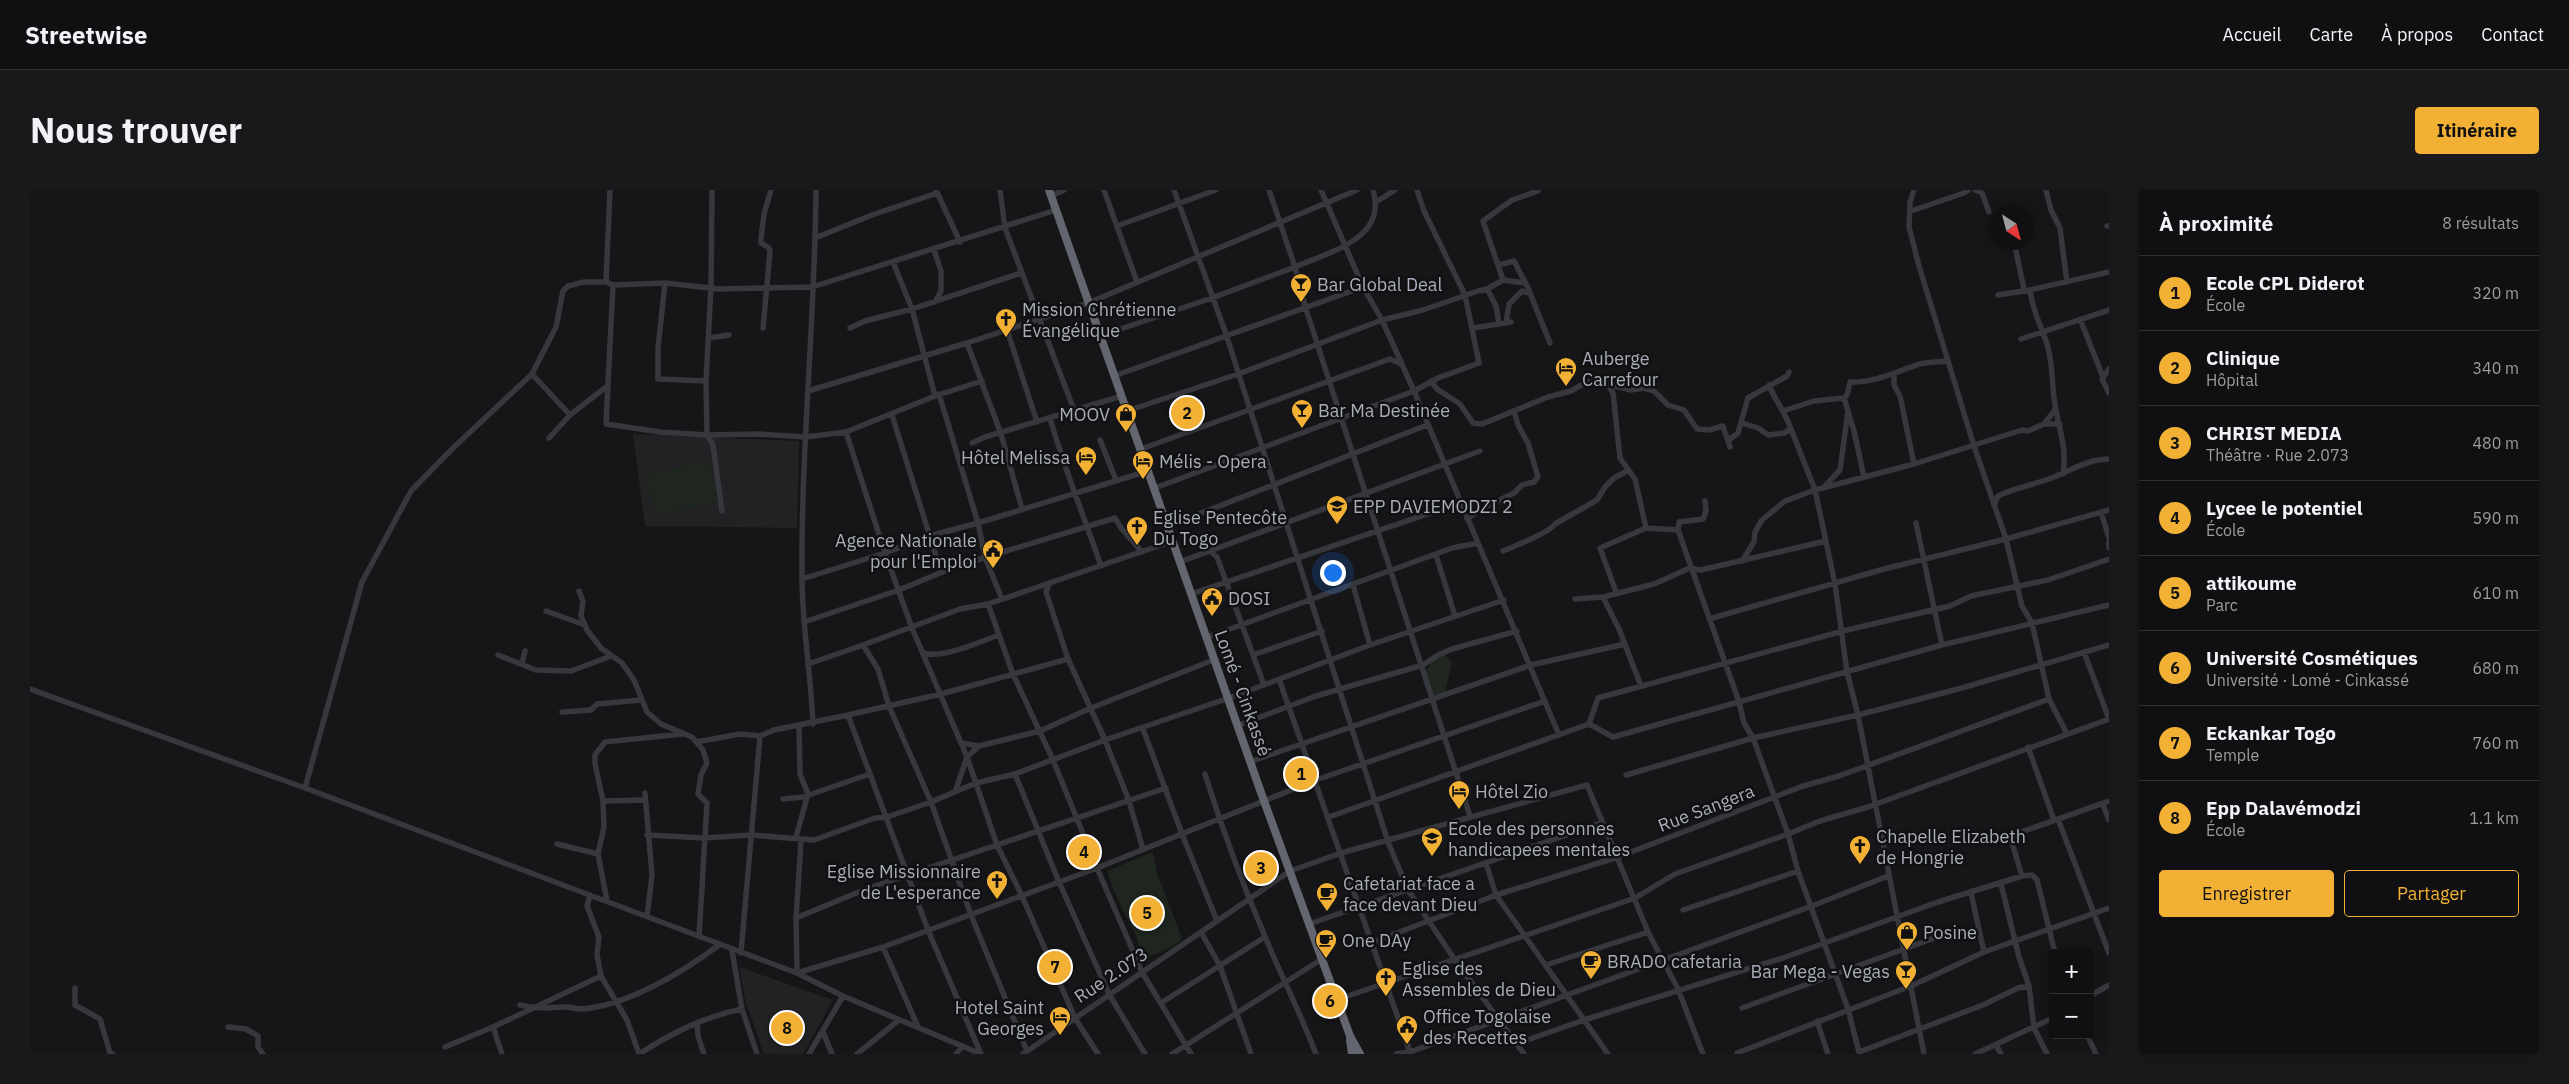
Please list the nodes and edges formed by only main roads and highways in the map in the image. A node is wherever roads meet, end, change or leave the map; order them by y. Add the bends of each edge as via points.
1 (1050, 193) edge
2 (1350, 1036) junction
3 (1352, 1054) edge
4 (1360, 1054) edge

1 - 2 highway, Lomé - Cinkassé
2 - 3 highway, Lomé - Cinkassé
2 - 4 highway, Lomé - Cinkassé

